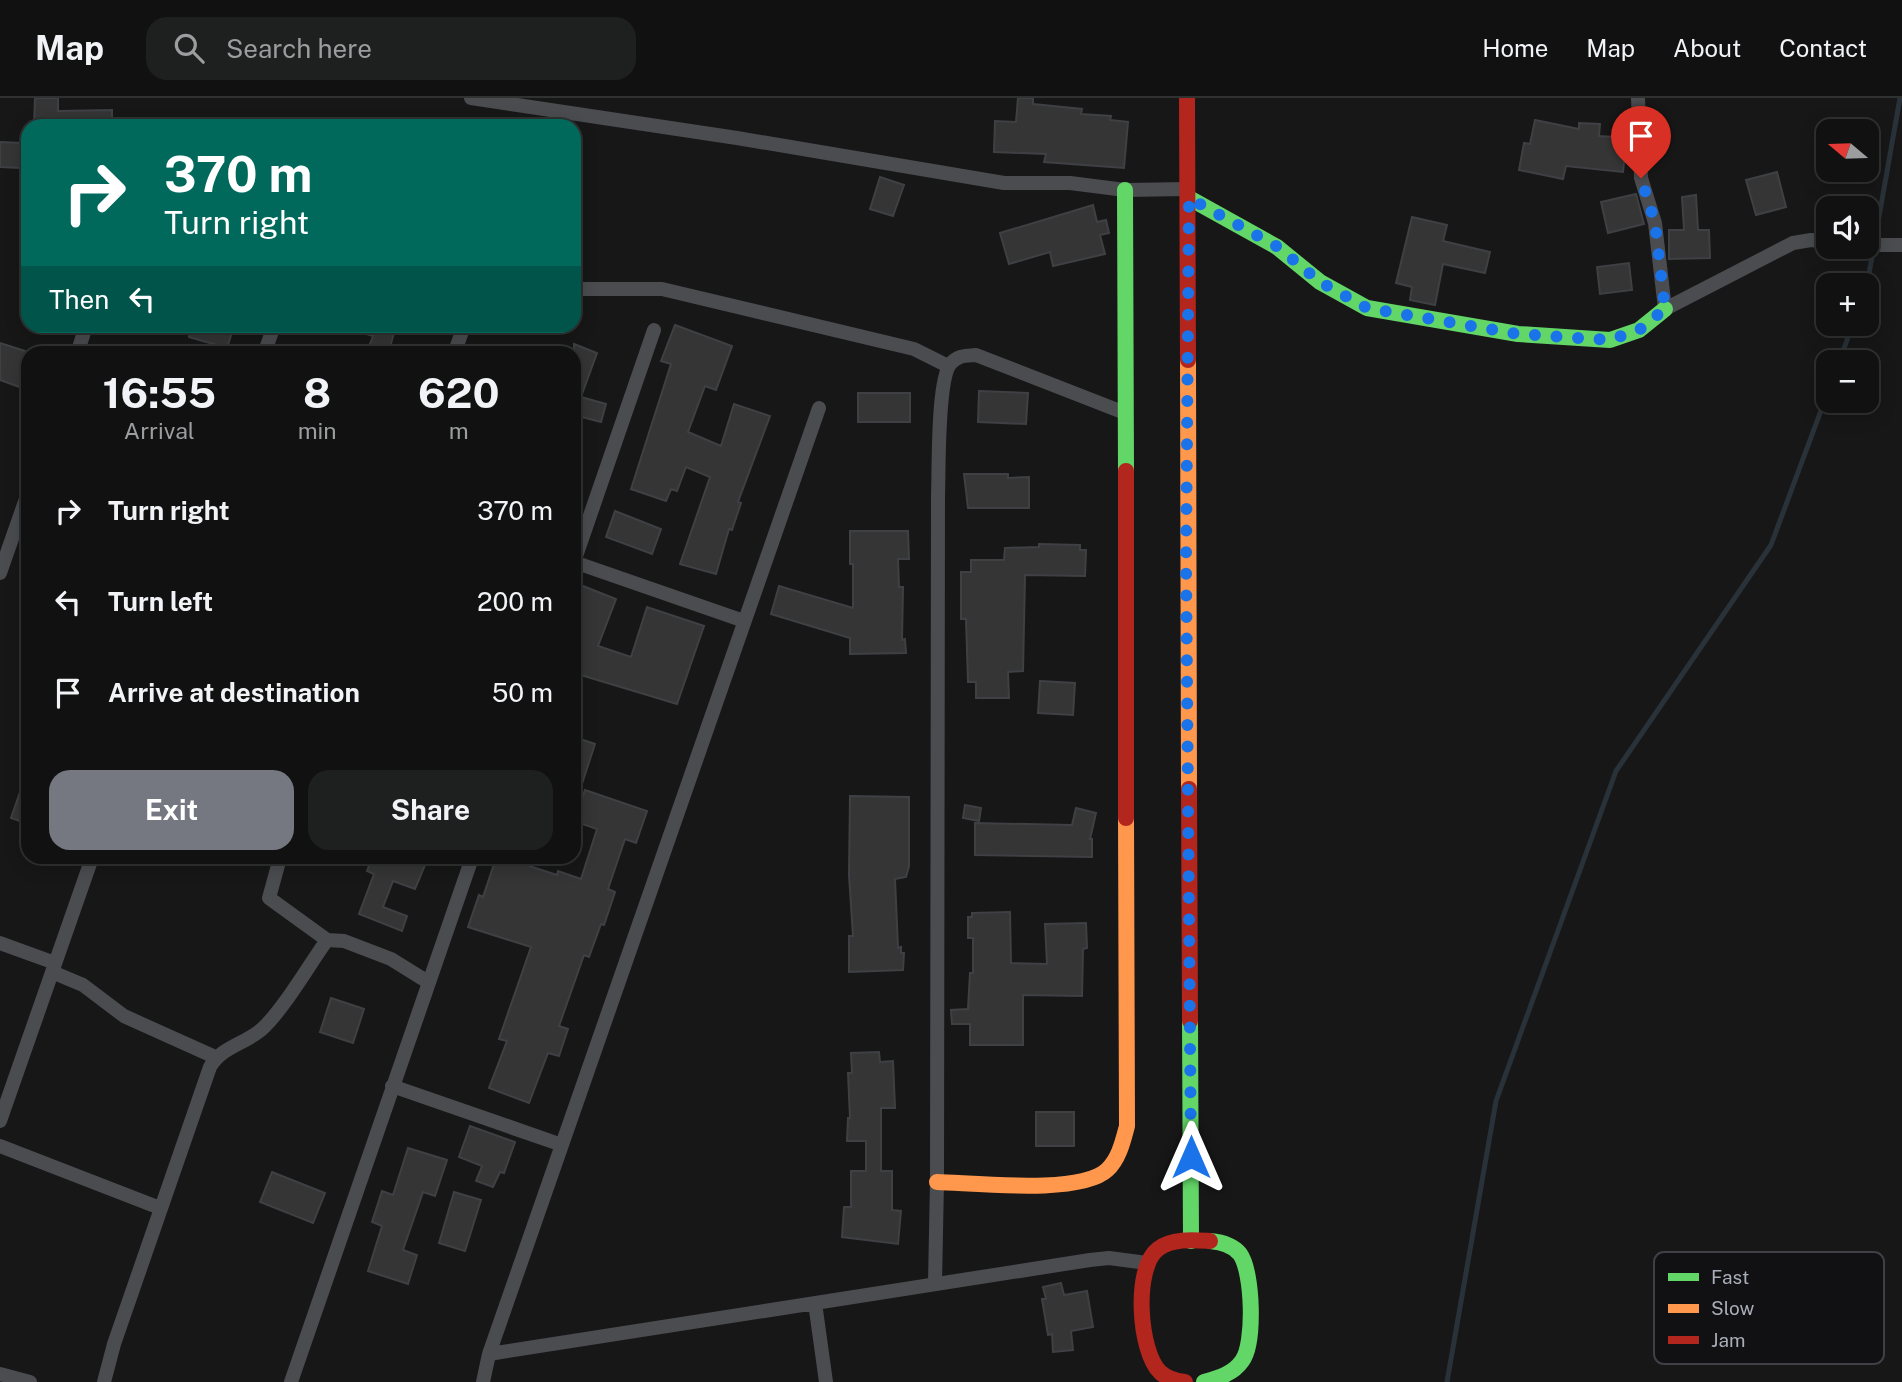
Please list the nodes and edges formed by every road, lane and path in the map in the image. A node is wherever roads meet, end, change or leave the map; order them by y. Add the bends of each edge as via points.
1 (471, 98) edge
2 (1187, 98) edge
3 (1638, 98) edge
4 (1125, 190) junction
5 (1189, 194) junction
6 (1816, 241) edge
7 (1879, 246) edge
8 (1902, 246) edge
9 (581, 289) edge
10 (1665, 309) junction
11 (654, 330) dead end
12 (948, 366) junction
13 (819, 408) dead end
14 (1125, 413) junction
15 (21, 513) edge
16 (581, 542) edge
17 (581, 564) edge
18 (0, 573) edge
19 (744, 621) junction
20 (90, 864) edge
21 (278, 864) edge
22 (469, 864) edge
23 (327, 940) junction
24 (0, 943) edge
25 (54, 968) junction
26 (428, 982) junction
27 (215, 1057) junction
28 (392, 1086) junction
29 (0, 1121) edge
30 (562, 1145) junction
31 (0, 1146) edge
32 (937, 1182) junction
33 (160, 1208) junction
34 (1191, 1241) junction
35 (1147, 1263) junction
36 (934, 1283) junction
37 (815, 1303) junction
38 (489, 1354) junction
39 (0, 1374) edge
40 (1173, 1381) edge
41 (30, 1382) edge
42 (104, 1382) edge
43 (291, 1382) edge
44 (483, 1382) edge
45 (826, 1382) edge
46 (1204, 1382) edge

1 - 4 street via 1004,183 1070,183
2 - 5 street
3 - 10 street via 1641,178 1655,223
4 - 5 street
4 - 14 street
5 - 10 street via 1367,308 1518,334 1610,340 1639,330
5 - 34 street via 1186,572
6 - 10 street via 1793,243
7 - 8 street
9 - 12 street via 662,289 914,349
11 - 16 street
12 - 14 street via 959,356 976,355
12 - 32 street via 938,496
13 - 19 street
14 - 32 street via 1127,1126 1119,1155 1100,1176 1070,1184
15 - 18 street
17 - 19 street
19 - 30 street
20 - 25 street
21 - 23 street via 269,898
22 - 26 street
23 - 26 street via 344,941 391,959
23 - 27 street via 264,1027
24 - 25 street
25 - 27 street via 124,1016
25 - 29 street
26 - 28 street
27 - 33 street
28 - 30 street
28 - 43 street
30 - 38 street
31 - 33 street
32 - 36 street
33 - 42 street
34 - 35 street via 1156,1250
34 - 46 street via 1227,1244 1237,1250 1244,1262 1252,1334 1237,1368
35 - 36 street via 1109,1258
35 - 40 street via 1142,1280 1147,1351 1157,1370
36 - 37 street
37 - 38 street
37 - 45 street
38 - 44 street
39 - 41 street

